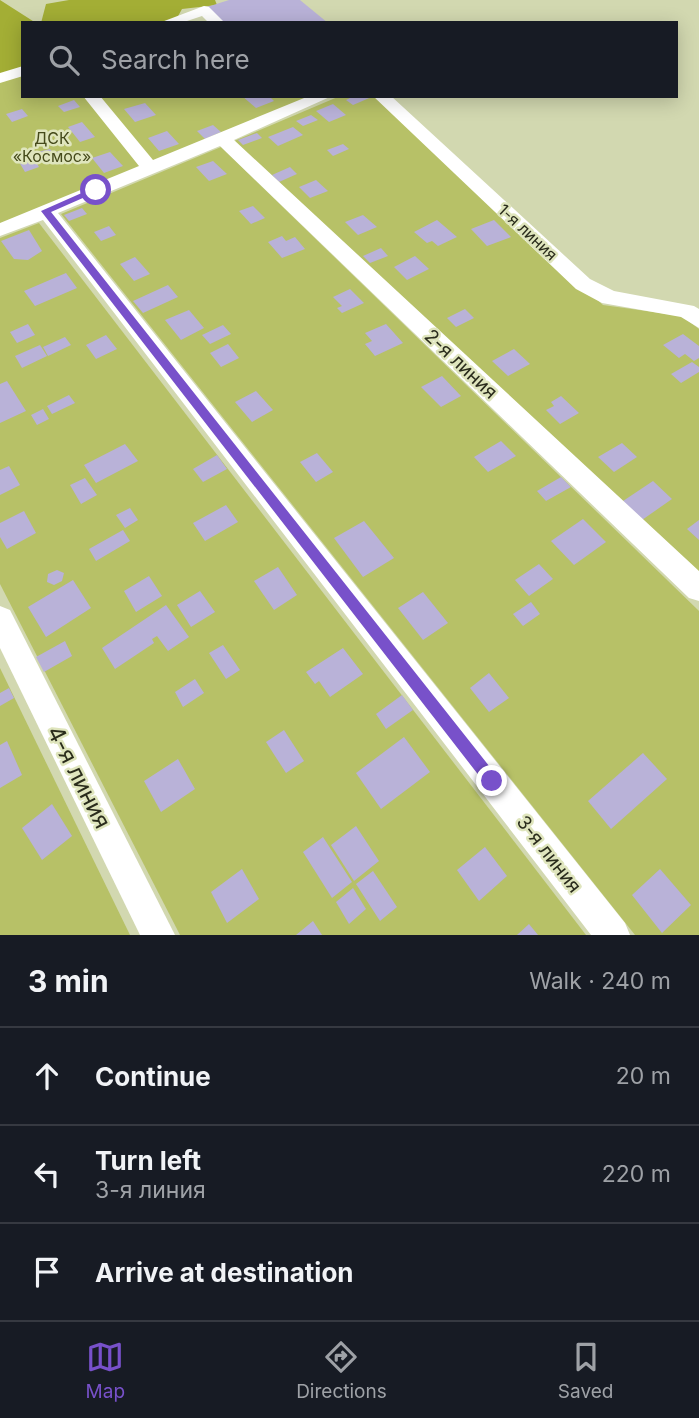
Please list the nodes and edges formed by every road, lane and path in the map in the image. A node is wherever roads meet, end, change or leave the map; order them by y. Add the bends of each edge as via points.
1 (172, 21) edge
2 (216, 21) edge
3 (21, 72) edge
4 (0, 78) edge
5 (93, 98) edge
6 (319, 98) edge
7 (384, 98) edge
8 (223, 139) junction
9 (145, 162) dead end
10 (46, 211) junction
11 (0, 229) edge
12 (699, 320) edge
13 (699, 589) edge
14 (0, 619) edge
15 (158, 935) edge
16 (612, 935) edge

1 - 2 lane via 204,10
3 - 4 lane
5 - 9 lane
6 - 8 lane
7 - 12 lane, 1-я линия via 583,284 609,298 687,311
8 - 10 lane
8 - 13 lane, 2-я линия
10 - 11 lane
10 - 16 lane, 3-я линия
14 - 15 lane, 4-я линия

